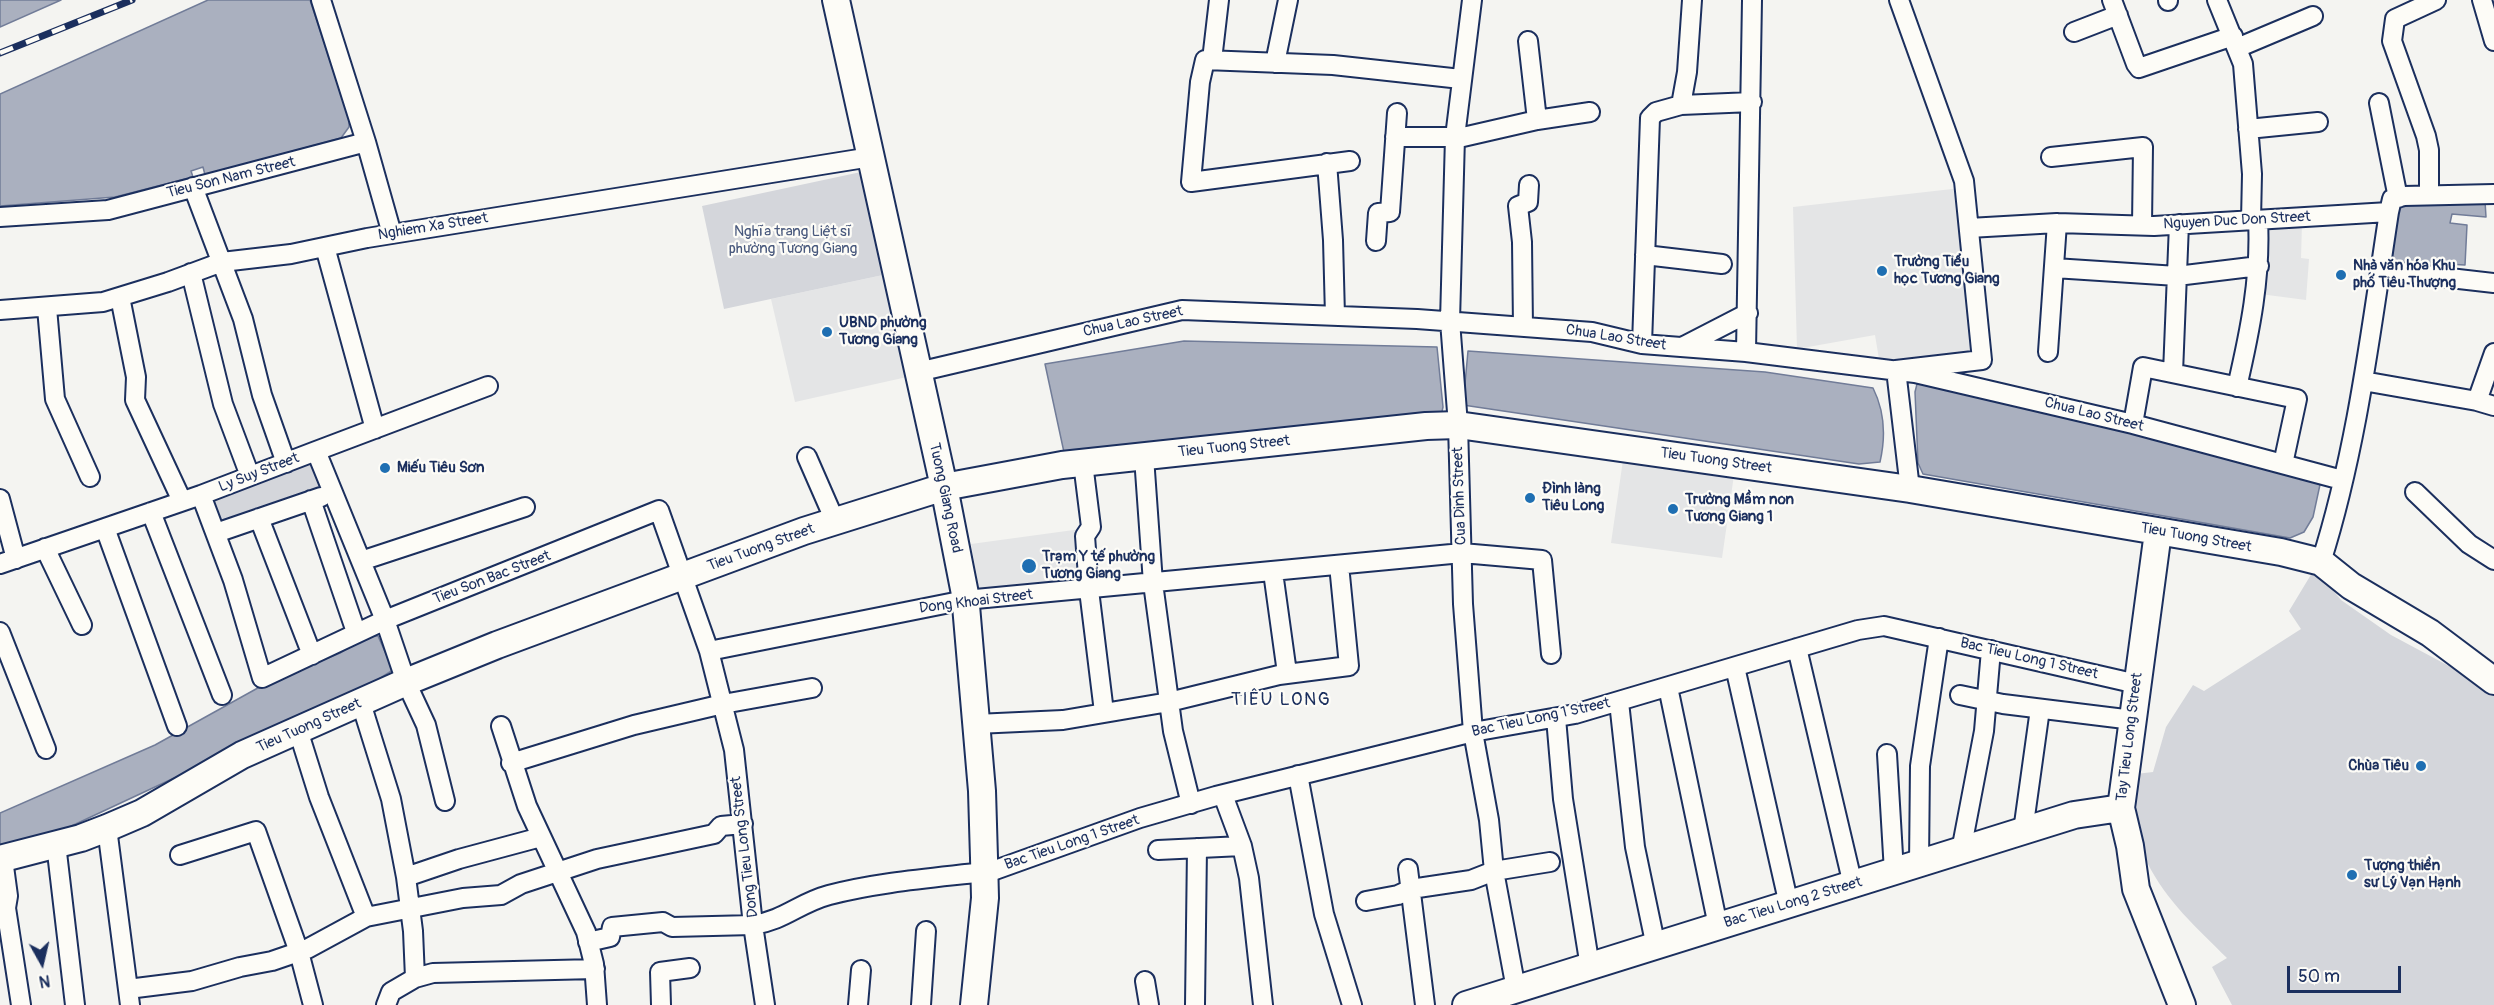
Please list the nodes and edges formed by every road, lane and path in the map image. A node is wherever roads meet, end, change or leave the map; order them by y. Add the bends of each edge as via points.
1 (321, 0) edge
2 (836, 0) edge
3 (1219, 0) edge
4 (1288, 0) edge
5 (1472, 0) edge
6 (1692, 0) edge
7 (1752, 0) edge
8 (1899, 0) edge
9 (2217, 0) edge
10 (2436, 0) edge
11 (2482, 0) edge
12 (2115, 8) edge
13 (2313, 16) dead end
14 (2074, 32) dead end
15 (1528, 41) dead end
16 (2494, 41) edge
17 (2235, 42) junction
18 (1212, 60) junction
19 (1275, 63) junction
20 (1461, 79) junction
21 (1752, 102) junction
22 (2379, 104) dead end
23 (1681, 105) junction
24 (1590, 112) dead end
25 (1397, 113) dead end
26 (1537, 120) junction
27 (2318, 122) dead end
28 (2248, 129) junction
29 (1395, 137) junction
30 (1455, 137) junction
31 (366, 142) junction
32 (871, 157) junction
33 (2051, 158) dead end
34 (1350, 161) dead end
35 (1327, 163) junction
36 (1528, 185) dead end
37 (193, 187) junction
38 (2494, 194) edge
39 (2429, 195) junction
40 (2394, 205) junction
41 (0, 217) edge
42 (2255, 220) junction
43 (2057, 223) junction
44 (2179, 224) junction
45 (2142, 225) junction
46 (1969, 228) junction
47 (392, 234) junction
48 (1376, 241) dead end
49 (326, 246) junction
50 (1645, 255) junction
51 (222, 262) junction
52 (1722, 264) dead end
53 (2259, 266) junction
54 (2054, 267) junction
55 (2380, 270) junction
56 (191, 273) junction
57 (2177, 276) junction
58 (2494, 283) edge
59 (120, 297) junction
60 (47, 308) junction
61 (0, 310) edge
62 (1748, 313) junction
63 (1335, 316) junction
64 (1450, 321) junction
65 (1524, 327) junction
66 (1642, 344) junction
67 (1682, 347) junction
68 (1746, 352) junction
69 (2048, 352) dead end
70 (2494, 353) edge
71 (1896, 370) junction
72 (918, 372) junction
73 (2173, 373) junction
74 (2363, 381) junction
75 (488, 386) dead end
76 (2237, 387) junction
77 (2485, 403) edge
78 (1458, 424) junction
79 (2133, 424) junction
80 (375, 429) junction
81 (316, 451) junction
82 (807, 457) dead end
83 (1144, 457) junction
84 (286, 463) junction
85 (1083, 463) junction
86 (2283, 464) junction
87 (250, 476) junction
88 (90, 477) dead end
89 (2342, 480) junction
90 (944, 487) junction
91 (1910, 489) junction
92 (2415, 492) dead end
93 (334, 493) junction
94 (201, 495) junction
95 (0, 499) edge
96 (311, 500) junction
97 (182, 501) junction
98 (525, 507) dead end
99 (151, 512) junction
100 (259, 518) junction
101 (836, 521) junction
102 (105, 528) junction
103 (2158, 532) junction
104 (216, 534) junction
105 (45, 548) junction
106 (1462, 553) junction
107 (2494, 560) edge
108 (8, 561) edge
109 (361, 561) junction
110 (2321, 562) junction
111 (1339, 565) junction
112 (1273, 572) junction
113 (683, 576) junction
114 (1153, 584) junction
115 (1089, 590) junction
116 (965, 600) junction
117 (385, 620) junction
118 (81, 625) dead end
119 (0, 632) edge
120 (356, 633) junction
121 (1939, 638) junction
122 (1797, 648) junction
123 (1990, 650) junction
124 (709, 651) junction
125 (1551, 654) dead end
126 (312, 655) junction
127 (1735, 667) junction
128 (1287, 674) junction
129 (2494, 680) edge
130 (406, 682) junction
131 (2137, 684) junction
132 (1668, 687) junction
133 (812, 688) dead end
134 (222, 695) dead end
135 (1960, 696) dead end
136 (1987, 701) junction
137 (1170, 702) junction
138 (1619, 702) junction
139 (361, 703) junction
140 (723, 704) junction
141 (2040, 709) junction
142 (1104, 712) junction
143 (1556, 718) junction
144 (2133, 720) junction
145 (976, 724) junction
146 (177, 726) dead end
147 (501, 726) dead end
148 (298, 730) junction
149 (1473, 732) junction
150 (46, 749) dead end
151 (1887, 754) dead end
152 (512, 762) junction
153 (1298, 776) junction
154 (1223, 795) junction
155 (445, 801) dead end
156 (1191, 804) junction
157 (2121, 808) junction
158 (743, 824) junction
159 (107, 828) junction
160 (2023, 831) junction
161 (541, 837) junction
162 (56, 844) junction
163 (1242, 846) junction
164 (1197, 848) junction
165 (1158, 850) dead end
166 (1961, 851) junction
167 (180, 855) dead end
168 (1, 859) edge
169 (1550, 862) dead end
170 (1919, 864) junction
171 (1408, 869) dead end
172 (557, 871) junction
173 (1494, 871) junction
174 (1894, 872) junction
175 (984, 873) junction
176 (406, 877) junction
177 (1853, 885) junction
178 (1411, 888) junction
179 (1366, 901) dead end
180 (1789, 905) junction
181 (410, 908) junction
182 (366, 917) junction
183 (753, 925) junction
184 (1718, 926) junction
185 (926, 931) dead end
186 (588, 942) junction
187 (1656, 946) junction
188 (299, 952) junction
189 (1590, 967) junction
190 (690, 968) dead end
191 (595, 969) junction
192 (861, 970) dead end
193 (415, 978) junction
194 (1145, 981) dead end
195 (1516, 989) junction
196 (129, 997) edge
197 (21, 1005) edge
198 (75, 1005) edge
199 (313, 1005) edge
200 (386, 1005) edge
201 (597, 1005) edge
202 (661, 1005) edge
203 (765, 1005) edge
204 (858, 1005) edge
205 (921, 1005) edge
206 (974, 1005) edge
207 (1149, 1005) edge
208 (1195, 1005) edge
209 (1263, 1005) edge
210 (1352, 1005) edge
211 (1425, 1005) edge
212 (1466, 1005) edge
213 (2181, 1005) edge

1 - 31 street
2 - 32 street, Tuong Giang Road
3 - 18 street
4 - 19 street
5 - 20 street, Cua Dinh Street
6 - 23 street
7 - 21 street
8 - 46 street via 1964,181
9 - 17 street
10 - 39 street via 2395,19 2392,41 2426,136
11 - 16 street
12 - 14 street
12 - 17 street via 2139,68
13 - 17 street
15 - 26 street
17 - 28 street via 2243,64
18 - 19 street
18 - 35 street via 1205,60 1200,82 1191,182
19 - 20 street
20 - 30 street, Cua Dinh Street
21 - 23 street
21 - 62 street
22 - 40 street
23 - 50 street via 1656,112 1650,118
24 - 26 street
25 - 29 street
26 - 30 street
27 - 28 street
28 - 42 street
29 - 30 street
29 - 48 street via 1390,212 1378,213
30 - 64 street, Cua Dinh Street
31 - 37 street, Tieu Son Nam Street
31 - 47 street
32 - 47 street, Nghiem Xa Street
32 - 72 street, Tuong Giang Road
33 - 45 street via 2143,147
34 - 35 street
35 - 63 street
36 - 65 street via 1528,202 1518,206
37 - 41 street, Tieu Son Nam Street via 108,210
37 - 51 street
38 - 39 street, Nguyen Duc Don Street
39 - 40 street, Nguyen Duc Don Street
40 - 42 street, Nguyen Duc Don Street
40 - 55 street
42 - 44 street, Nguyen Duc Don Street
42 - 53 street
43 - 45 street, Nguyen Duc Don Street
43 - 46 street, Nguyen Duc Don Street
43 - 54 street
44 - 45 street, Nguyen Duc Don Street
44 - 57 street
46 - 71 street via 1982,360
47 - 49 street, Nghiem Xa Street
49 - 51 street, Nghiem Xa Street
49 - 80 street
50 - 52 street
50 - 66 street
51 - 56 street, Nghiem Xa Street
51 - 84 street
53 - 57 street
53 - 76 street via 2251,330
54 - 57 street
54 - 69 street
55 - 58 street
55 - 74 street
56 - 59 street, Nghiem Xa Street
56 - 87 street via 223,404
57 - 73 street
59 - 60 street, Nghiem Xa Street
59 - 97 street via 136,377 135,400
60 - 61 street, Nghiem Xa Street
60 - 88 street via 55,399
62 - 67 street
62 - 68 street
63 - 64 street, Chua Lao Street
63 - 72 street, Chua Lao Street via 1182,310
64 - 65 street, Chua Lao Street
64 - 78 street, Cua Dinh Street
65 - 66 street, Chua Lao Street via 1592,332
66 - 67 street, Chua Lao Street
67 - 68 street, Chua Lao Street
68 - 71 street, Chua Lao Street
70 - 77 street
71 - 79 street, Chua Lao Street
71 - 91 street
72 - 90 street, Tuong Giang Road
73 - 76 street
73 - 79 street via 2143,367
74 - 77 street
74 - 89 street
75 - 80 street
76 - 86 street via 2297,399
78 - 83 street, Tieu Tuong Street
78 - 91 street, Tieu Tuong Street
78 - 106 street, Cua Dinh Street
79 - 86 street, Chua Lao Street
80 - 81 street
81 - 84 street, Ly Suy Street
81 - 93 street, Ly Suy Street
82 - 101 street
83 - 85 street, Tieu Tuong Street
83 - 114 street
84 - 87 street, Ly Suy Street
85 - 90 street, Tieu Tuong Street
85 - 115 street via 1091,526 1085,536
86 - 89 street, Chua Lao Street
87 - 94 street, Ly Suy Street
89 - 110 street
90 - 101 street, Tieu Tuong Street
90 - 116 street, Tuong Giang Road
91 - 103 street, Tieu Tuong Street
92 - 107 street via 2469,544
93 - 96 street
93 - 109 street, Ly Suy Street
94 - 97 street, Ly Suy Street
94 - 104 street
95 - 108 street
96 - 100 street
96 - 120 street
97 - 99 street, Ly Suy Street
98 - 109 street
99 - 102 street, Ly Suy Street
99 - 134 street
100 - 104 street
100 - 126 street
101 - 113 street, Tieu Tuong Street
102 - 105 street, Ly Suy Street
102 - 146 street
103 - 110 street, Tieu Tuong Street
103 - 131 street, Tay Tieu Long Street
104 - 126 street, Tieu Son Bac Street via 234,580 262,678
105 - 108 street, Ly Suy Street
105 - 118 street
106 - 111 street, Dong Khoai Street
106 - 125 street, Dong Khoai Street via 1542,560
106 - 149 street, Cua Dinh Street
109 - 117 street, Ly Suy Street
110 - 129 street, Tieu Tuong Street
111 - 112 street, Dong Khoai Street
111 - 128 street via 1349,666
112 - 114 street, Dong Khoai Street
112 - 128 street
113 - 117 street, Tieu Son Bac Street via 659,510
113 - 124 street, Dong Tieu Long Street
113 - 130 street, Tieu Tuong Street
114 - 115 street, Dong Khoai Street
114 - 137 street
115 - 116 street, Dong Khoai Street
115 - 142 street
116 - 124 street, Dong Khoai Street
116 - 145 street, Tuong Giang Road
117 - 120 street, Tieu Son Bac Street
117 - 130 street, Ly Suy Street
119 - 150 street
120 - 126 street, Tieu Son Bac Street
121 - 122 street, Bac Tieu Long 1 Street via 1884,626
121 - 123 street, Bac Tieu Long 1 Street
121 - 170 street via 1920,766
122 - 127 street, Bac Tieu Long 1 Street
122 - 177 street
123 - 131 street, Bac Tieu Long 1 Street
123 - 136 street
124 - 140 street, Dong Tieu Long Street
127 - 132 street, Bac Tieu Long 1 Street
127 - 180 street
128 - 137 street
130 - 139 street, Tieu Tuong Street
130 - 155 street, Ly Suy Street via 430,736
131 - 144 street, Tay Tieu Long Street
132 - 138 street, Bac Tieu Long 1 Street
132 - 184 street
133 - 140 street
135 - 136 street
136 - 141 street
136 - 166 street
137 - 142 street
137 - 156 street
138 - 143 street, Bac Tieu Long 1 Street
138 - 187 street via 1635,847
139 - 148 street, Tieu Tuong Street
139 - 176 street via 391,799
140 - 152 street via 634,725
140 - 158 street, Dong Tieu Long Street via 734,750
141 - 144 street
141 - 160 street
142 - 145 street via 1044,722
143 - 149 street, Bac Tieu Long 1 Street
143 - 189 street via 1563,799
144 - 157 street, Tay Tieu Long Street
145 - 175 street, Tuong Giang Road
147 - 152 street
148 - 159 street, Tieu Tuong Street via 242,755 142,813
148 - 182 street via 319,797
149 - 153 street, Bac Tieu Long 1 Street
149 - 173 street, Cua Dinh Street
151 - 174 street
152 - 161 street
153 - 154 street, Bac Tieu Long 1 Street
153 - 210 street via 1324,914
154 - 156 street, Bac Tieu Long 1 Street
154 - 163 street
156 - 175 street, Bac Tieu Long 1 Street
157 - 160 street, Bac Tieu Long 2 Street via 2074,815
157 - 213 street, Tay Tieu Long Street via 2136,889
158 - 172 street via 721,826 714,834
158 - 183 street, Dong Tieu Long Street
159 - 162 street, Tieu Tuong Street
159 - 196 street
160 - 166 street, Bac Tieu Long 2 Street
161 - 172 street
161 - 176 street
162 - 168 street, Tieu Tuong Street
162 - 198 street
163 - 164 street
163 - 209 street
164 - 165 street
164 - 208 street
166 - 170 street, Bac Tieu Long 2 Street
167 - 188 street via 256,831
168 - 197 street
169 - 173 street
170 - 174 street, Bac Tieu Long 2 Street
171 - 178 street
172 - 181 street via 501,895
172 - 186 street
173 - 178 street via 1471,880
173 - 195 street, Cua Dinh Street
174 - 177 street, Bac Tieu Long 2 Street
175 - 183 street, Dong Tieu Long Street via 833,894 771,922
175 - 206 street, Tuong Giang Road
176 - 181 street
177 - 180 street, Bac Tieu Long 2 Street
178 - 179 street via 1398,895
178 - 211 street
180 - 184 street, Bac Tieu Long 2 Street
181 - 182 street
181 - 193 street
182 - 188 street
183 - 186 street via 672,927 663,922 612,927 610,936
183 - 203 street
184 - 187 street, Bac Tieu Long 2 Street
185 - 205 street
186 - 191 street
187 - 189 street, Bac Tieu Long 2 Street
188 - 196 street
188 - 199 street
189 - 195 street, Bac Tieu Long 2 Street
190 - 202 street via 660,972
191 - 193 street via 433,973
191 - 201 street
192 - 204 street
193 - 200 street via 392,992
194 - 207 street
195 - 212 street, Bac Tieu Long 2 Street

